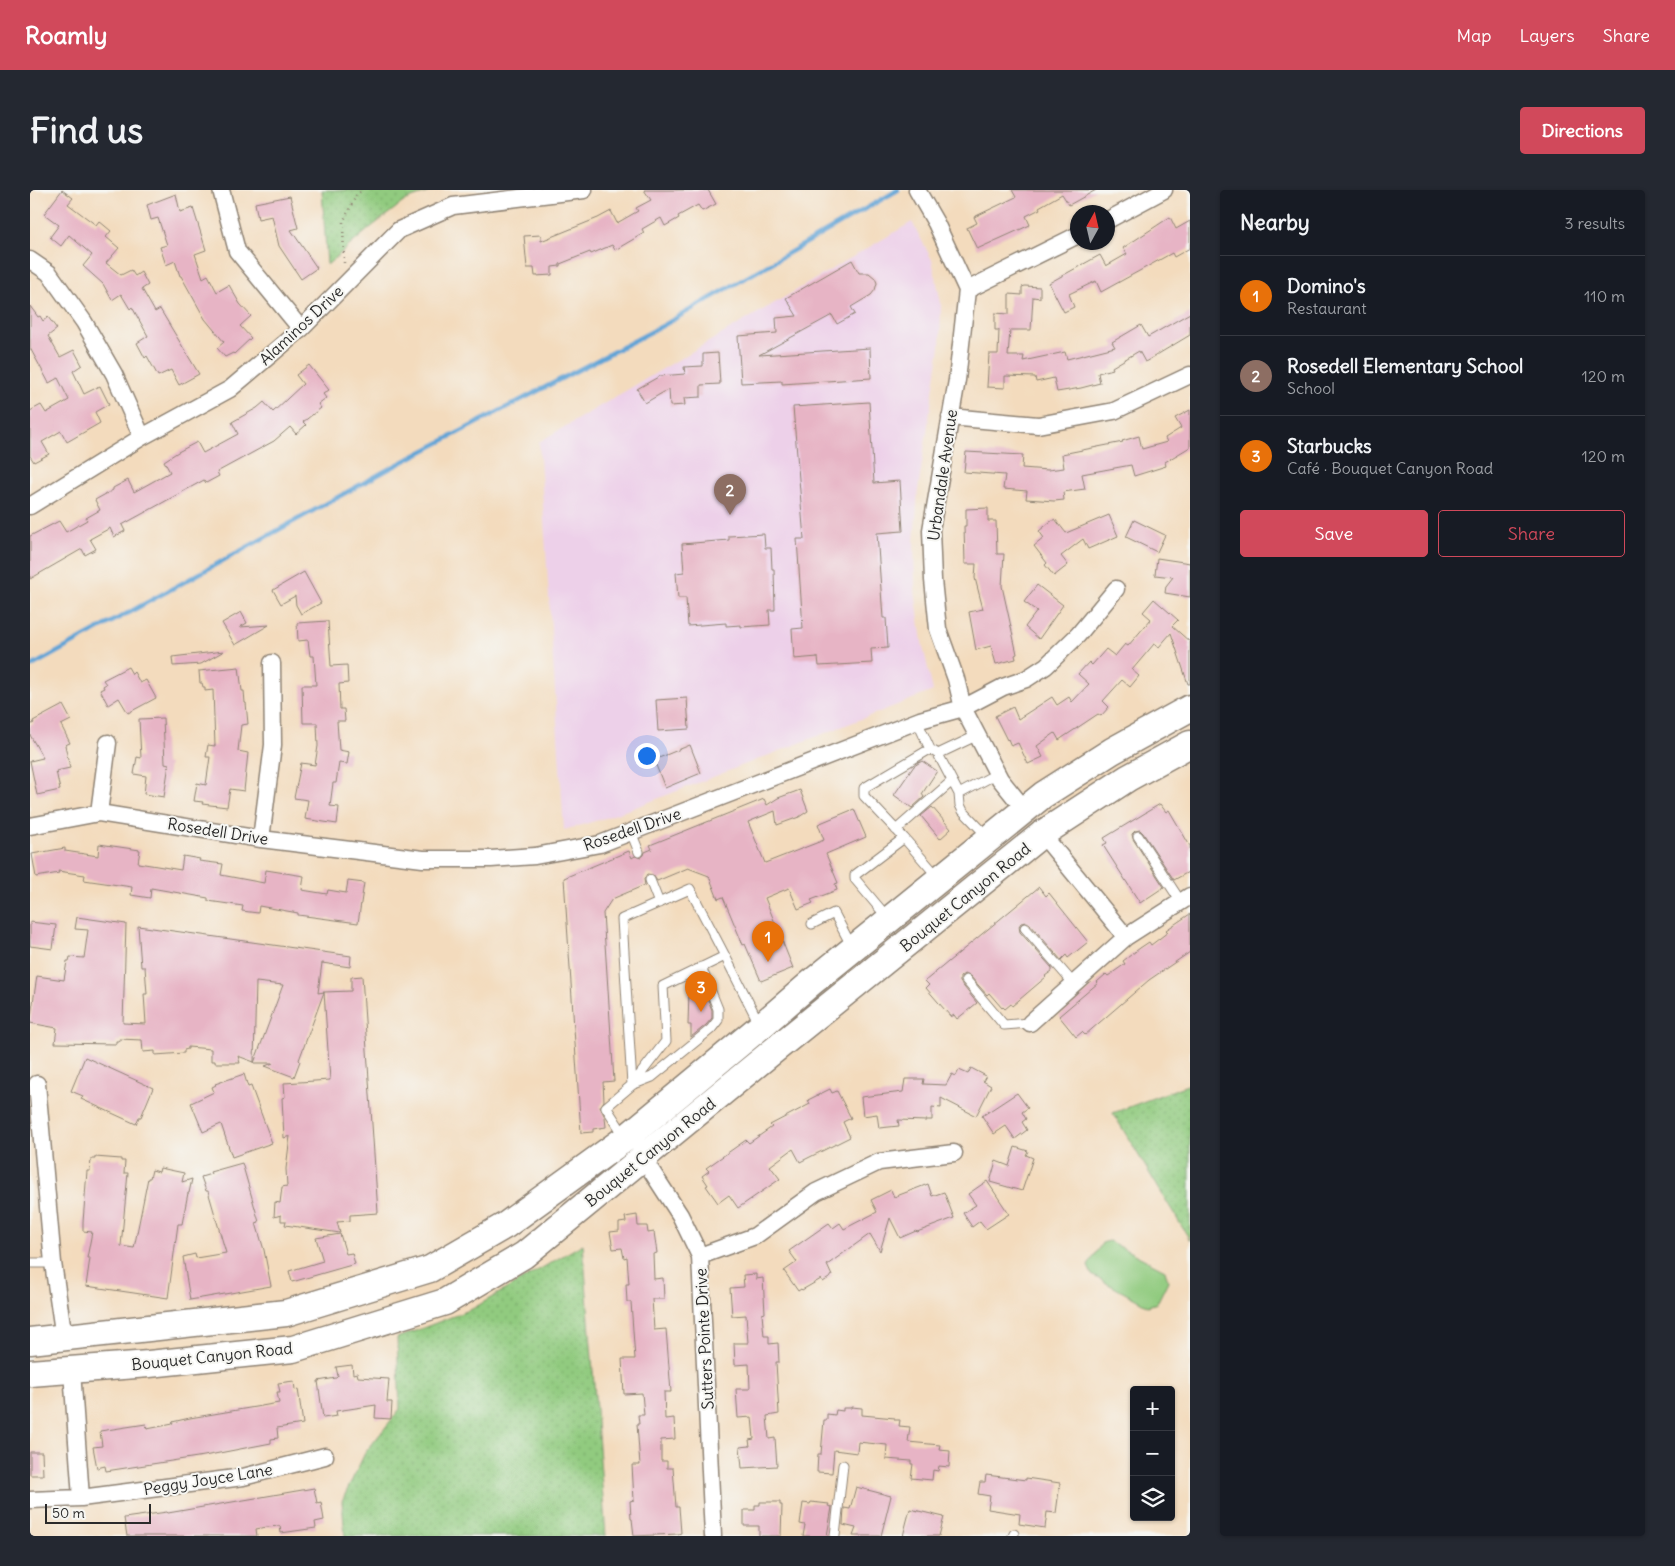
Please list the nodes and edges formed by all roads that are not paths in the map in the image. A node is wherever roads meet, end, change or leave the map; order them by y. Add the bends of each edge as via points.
1 (221, 190) edge
2 (584, 190) edge
3 (1164, 190) edge
4 (921, 196) edge
5 (1115, 216) edge
6 (1070, 239) edge
7 (30, 260) edge
8 (967, 290) junction
9 (301, 329) junction
10 (1190, 374) edge
11 (950, 417) junction
12 (142, 437) junction
13 (30, 506) edge
14 (1116, 589) dead end
15 (272, 663) dead end
16 (963, 708) junction
17 (1190, 708) edge
18 (917, 721) junction
19 (978, 735) junction
20 (108, 743) dead end
21 (1190, 744) edge
22 (934, 752) junction
23 (998, 773) junction
24 (952, 781) junction
25 (959, 794) junction
26 (1024, 810) junction
27 (99, 813) junction
28 (30, 826) edge
29 (896, 830) junction
30 (631, 832) junction
31 (1042, 834) junction
32 (1138, 836) dead end
33 (904, 838) junction
34 (261, 839) junction
35 (990, 839) junction
36 (639, 852) dead end
37 (940, 879) junction
38 (650, 880) dead end
39 (1186, 899) edge
40 (659, 903) junction
41 (889, 919) junction
42 (812, 924) dead end
43 (1025, 928) dead end
44 (1126, 937) junction
45 (854, 949) junction
46 (724, 956) junction
47 (701, 967) junction
48 (966, 980) dead end
49 (811, 983) junction
50 (1074, 984) junction
51 (1030, 1023) joint
52 (761, 1026) junction
53 (34, 1084) edge
54 (632, 1085) junction
55 (707, 1106) junction
56 (626, 1138) junction
57 (954, 1153) dead end
58 (642, 1158) junction
59 (700, 1256) junction
60 (30, 1263) edge
61 (54, 1263) junction
62 (64, 1338) junction
63 (30, 1341) edge
64 (72, 1371) junction
65 (30, 1373) edge
66 (325, 1456) dead end
67 (843, 1465) dead end
68 (81, 1498) junction
69 (30, 1500) edge
70 (713, 1536) edge
71 (835, 1536) edge

1 - 9 street via 237,251
2 - 9 street, Alaminos Drive via 453,206 399,230
3 - 5 street
4 - 8 street
6 - 8 street
7 - 12 street via 49,273 84,322 114,374
8 - 11 street, Urbandale Avenue
9 - 12 street, Alaminos Drive via 230,389
10 - 11 street via 1114,411 1038,425
11 - 16 street, Urbandale Avenue via 930,530 938,629
12 - 13 street, Alaminos Drive
14 - 16 street, Rosedell Drive via 1078,635 1046,666 1026,679
15 - 34 street via 273,745
16 - 18 street, Rosedell Drive
16 - 19 street, Urbandale Avenue
17 - 26 main road, Bouquet Canyon Road via 1112,750
18 - 22 lane
18 - 30 street, Rosedell Drive
19 - 22 lane
19 - 23 street, Urbandale Avenue
20 - 27 street
21 - 31 main road, Bouquet Canyon Road via 1128,778
22 - 24 lane
22 - 29 lane via 864,788 864,796
23 - 25 lane
23 - 26 street, Urbandale Avenue
24 - 25 lane
24 - 29 lane
25 - 35 lane via 963,811
26 - 31 main road
26 - 35 main road, Bouquet Canyon Road
27 - 28 street, Rosedell Drive
27 - 34 street, Rosedell Drive
29 - 33 lane
30 - 34 street, Rosedell Drive via 600,844 535,856 491,859 423,858
30 - 36 lane
31 - 44 street
31 - 55 main road, Bouquet Canyon Road
32 - 39 lane
33 - 37 lane
33 - 41 lane via 854,875
35 - 37 main road, Bouquet Canyon Road
37 - 41 main road, Bouquet Canyon Road
38 - 40 lane
39 - 44 street
40 - 46 lane via 690,889
40 - 54 lane via 622,918
41 - 45 main road, Bouquet Canyon Road
42 - 45 lane via 834,914
43 - 50 lane
44 - 50 street
45 - 49 main road, Bouquet Canyon Road
46 - 47 lane
46 - 52 lane
47 - 54 lane via 663,986 666,1041
47 - 54 lane via 718,1010 718,1020 652,1077
48 - 51 lane via 1004,1025
49 - 52 main road, Bouquet Canyon Road
49 - 55 main road via 828,980 832,985 727,1074
50 - 51 street
52 - 56 main road, Bouquet Canyon Road
53 - 61 street
54 - 56 lane via 606,1107
55 - 58 main road, Bouquet Canyon Road
56 - 58 main road
56 - 62 main road, Bouquet Canyon Road via 506,1225 430,1268 286,1313
57 - 59 street via 880,1162 816,1192 755,1236
58 - 59 street, Sutters Pointe Drive via 680,1215
58 - 64 main road, Bouquet Canyon Road via 524,1256 445,1302 294,1349
59 - 70 street, Sutters Pointe Drive
60 - 61 lane
61 - 62 street
62 - 63 main road, Bouquet Canyon Road
62 - 64 main road
64 - 65 main road, Bouquet Canyon Road
64 - 68 street
66 - 68 street, Peggy Joyce Lane via 243,1477
67 - 71 lane
68 - 69 street, Peggy Joyce Lane

